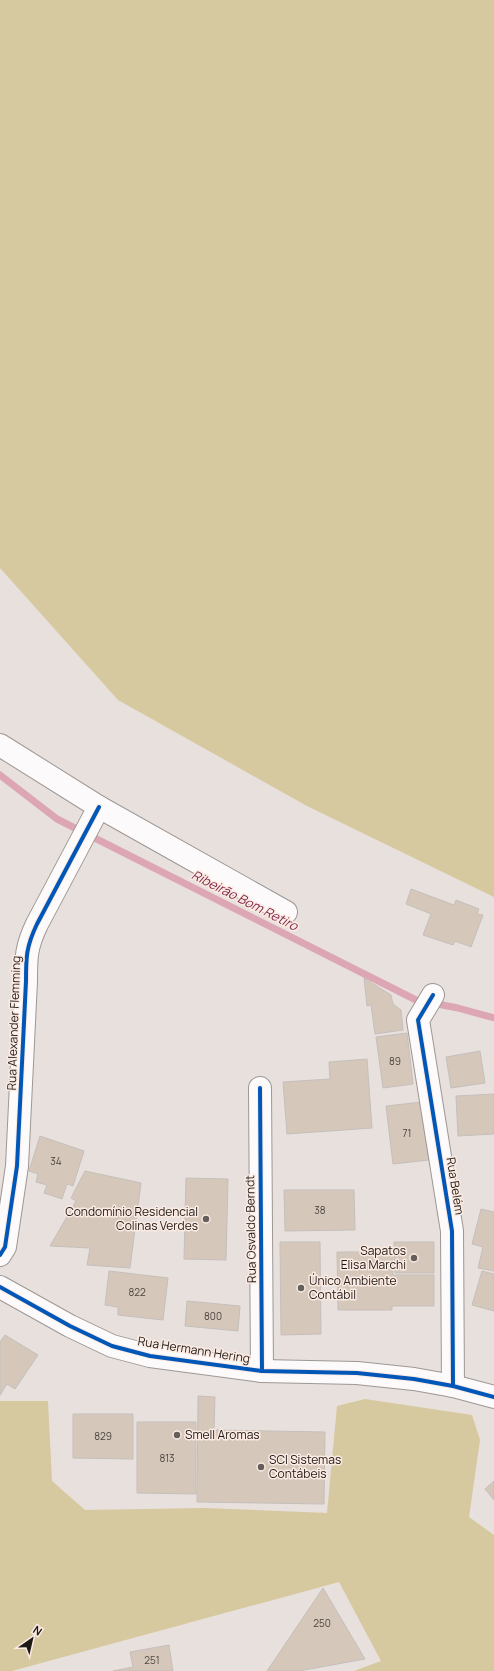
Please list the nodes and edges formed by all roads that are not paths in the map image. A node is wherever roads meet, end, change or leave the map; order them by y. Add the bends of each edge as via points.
1 (0, 745) edge
2 (99, 808) junction
3 (286, 912) dead end
4 (433, 994) dead end
5 (260, 1088) dead end
6 (0, 1254) edge
7 (0, 1287) edge
8 (262, 1371) junction
9 (453, 1386) junction
10 (494, 1397) edge

1 - 2 street
2 - 3 street
2 - 6 street, Rua Alexander Flemming via 37,924 26,954 18,1166 5,1247
4 - 9 street, Rua Belém via 418,1020 452,1231
5 - 8 street, Rua Osvaldo Berndt
7 - 8 street, Rua Hermann Hering via 112,1346 150,1356
8 - 9 street, Rua Hermann Hering via 357,1373
9 - 10 street, Rua Hermann Hering

